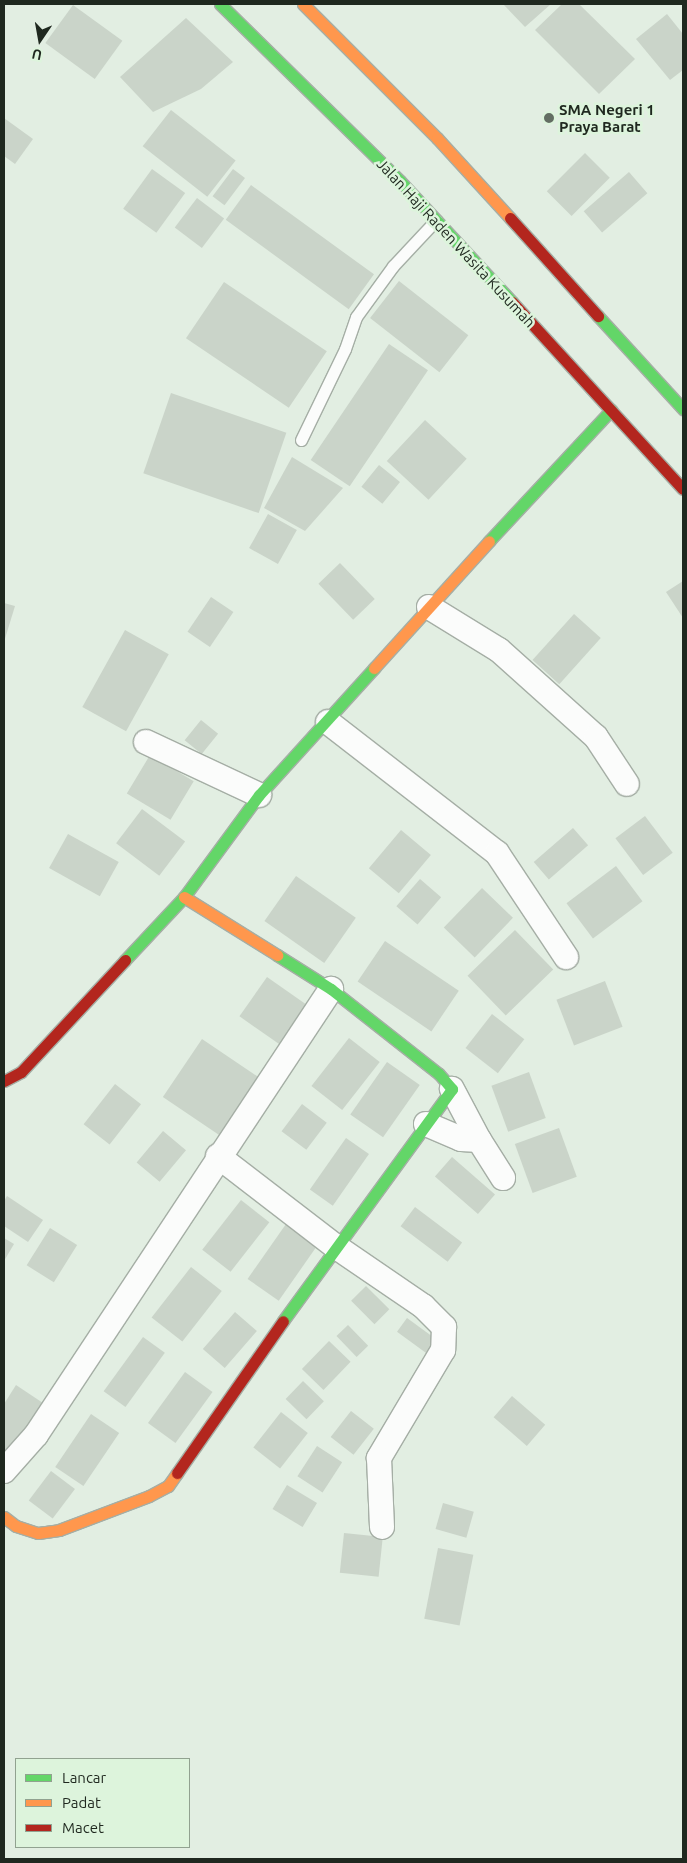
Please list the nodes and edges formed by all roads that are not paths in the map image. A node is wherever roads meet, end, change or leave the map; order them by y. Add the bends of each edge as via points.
1 (220, 4) edge
2 (303, 4) edge
3 (436, 220) junction
4 (683, 409) edge
5 (612, 410) junction
6 (301, 440) dead end
7 (683, 489) edge
8 (429, 607) junction
9 (328, 722) junction
10 (146, 742) dead end
11 (627, 784) dead end
12 (260, 795) junction
13 (184, 897) junction
14 (566, 957) dead end
15 (331, 989) junction
16 (4, 1081) edge
17 (452, 1089) junction
18 (426, 1124) junction
19 (479, 1140) junction
20 (218, 1156) junction
21 (503, 1178) dead end
22 (335, 1246) junction
23 (4, 1470) edge
24 (4, 1517) edge
25 (382, 1527) dead end

1 - 3 main road, Jalan Haji Raden Wasita Kusumah
2 - 4 main road via 437,138
3 - 5 main road, Jalan Haji Raden Wasita Kusumah
3 - 6 lane via 393,266 356,317 345,349
5 - 7 main road, Jalan Haji Raden Wasita Kusumah
5 - 8 main road
8 - 9 main road
8 - 11 street via 500,650 596,737
9 - 12 main road
9 - 14 street via 497,853
10 - 12 street
12 - 13 main road
13 - 15 main road
13 - 16 main road via 22,1072
15 - 17 main road via 439,1074
15 - 20 street
17 - 18 main road
17 - 19 street
18 - 19 street via 461,1139
18 - 22 main road
19 - 21 street
20 - 22 street
20 - 23 street via 36,1435
22 - 24 main road via 168,1486 59,1530 38,1533 16,1526
22 - 25 street via 423,1306 444,1327 442,1350 379,1458

